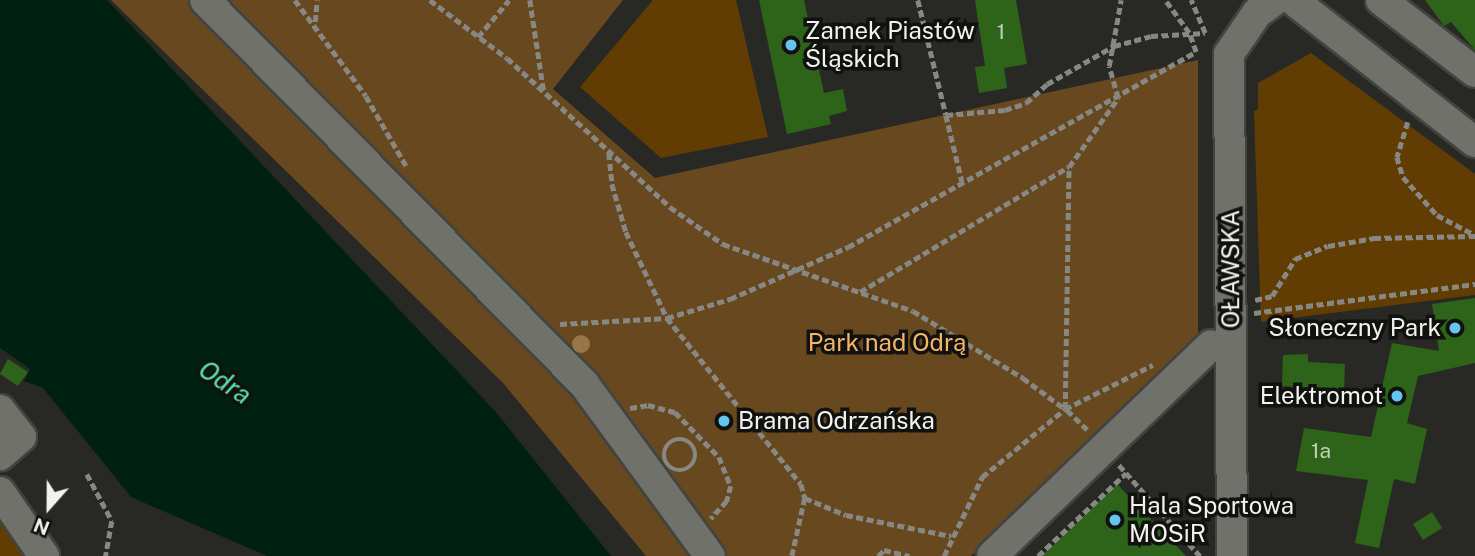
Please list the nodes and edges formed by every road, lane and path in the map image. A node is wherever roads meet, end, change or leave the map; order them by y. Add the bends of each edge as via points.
1 (205, 0) edge
2 (295, 0) edge
3 (317, 0) edge
4 (430, 0) edge
5 (509, 0) edge
6 (530, 0) edge
7 (918, 0) edge
8 (1121, 0) edge
9 (1165, 0) edge
10 (1191, 0) edge
11 (1275, 0) edge
12 (1293, 0) edge
13 (1381, 0) edge
14 (314, 22) junction
15 (1189, 33) junction
16 (478, 37) junction
17 (1114, 46) junction
18 (1475, 72) edge
19 (545, 94) junction
20 (1118, 98) junction
21 (946, 115) junction
22 (1412, 116) dead end
23 (1475, 142) edge
24 (608, 151) junction
25 (1069, 167) junction
26 (410, 173) dead end
27 (962, 181) junction
28 (1475, 236) edge
29 (797, 270) junction
30 (1475, 284) edge
31 (860, 292) junction
32 (1254, 301) dead end
33 (1254, 313) dead end
34 (667, 318) junction
35 (528, 325) junction
36 (1211, 345) dead end
37 (1158, 364) dead end
38 (1065, 409) junction
39 (0, 410) edge
40 (610, 415) junction
41 (1076, 418) dead end
42 (18, 440) edge
43 (706, 441) junction
44 (695, 447) junction
45 (1103, 448) junction
46 (1126, 473) junction
47 (87, 474) dead end
48 (0, 492) edge
49 (805, 499) junction
50 (951, 536) junction
51 (702, 545) edge
52 (44, 556) edge
53 (106, 556) edge
54 (792, 556) edge
55 (878, 556) edge
56 (909, 556) edge
57 (944, 556) edge
58 (992, 556) edge
59 (1038, 556) edge
60 (1200, 556) edge
61 (1232, 556) edge

1 - 35 street
2 - 14 path
3 - 14 path
4 - 16 path
5 - 16 path
6 - 19 path
7 - 21 path
8 - 17 path
9 - 15 path
10 - 15 path via 1205,33
11 - 61 street, OŁAWSKA via 1257,13 1229,54
12 - 23 street
13 - 18 street
14 - 26 path via 366,96
15 - 17 path
15 - 20 path via 1196,52
16 - 19 path
17 - 20 path via 1109,66
17 - 21 path via 1047,84 1026,103 1005,110
19 - 24 path
20 - 25 path
20 - 27 path
21 - 27 path
22 - 28 path via 1399,141 1397,157 1403,177 1437,215
24 - 29 path via 670,207 723,244
24 - 34 path via 626,232
25 - 31 path
25 - 38 path
27 - 29 path via 848,247
28 - 32 path via 1374,238 1328,246 1295,260 1272,296
29 - 31 path
29 - 34 path via 730,299
30 - 33 path
31 - 38 path via 913,311 971,344
34 - 35 path
34 - 49 path via 801,484
35 - 40 street
36 - 45 street
37 - 38 path
38 - 41 path
38 - 50 path via 982,477
39 - 42 street
40 - 43 path via 635,406 662,407 684,419
40 - 51 street
43 - 44 path
43 - 51 path via 719,457 731,486
44 - 44 path via 691,468 675,471 666,464 663,454 671,441 682,438
45 - 46 path
45 - 58 street
46 - 59 path
46 - 60 path
47 - 53 path via 112,521
48 - 52 street
49 - 50 path via 846,515
49 - 54 path
50 - 57 path
55 - 56 path via 884,550

